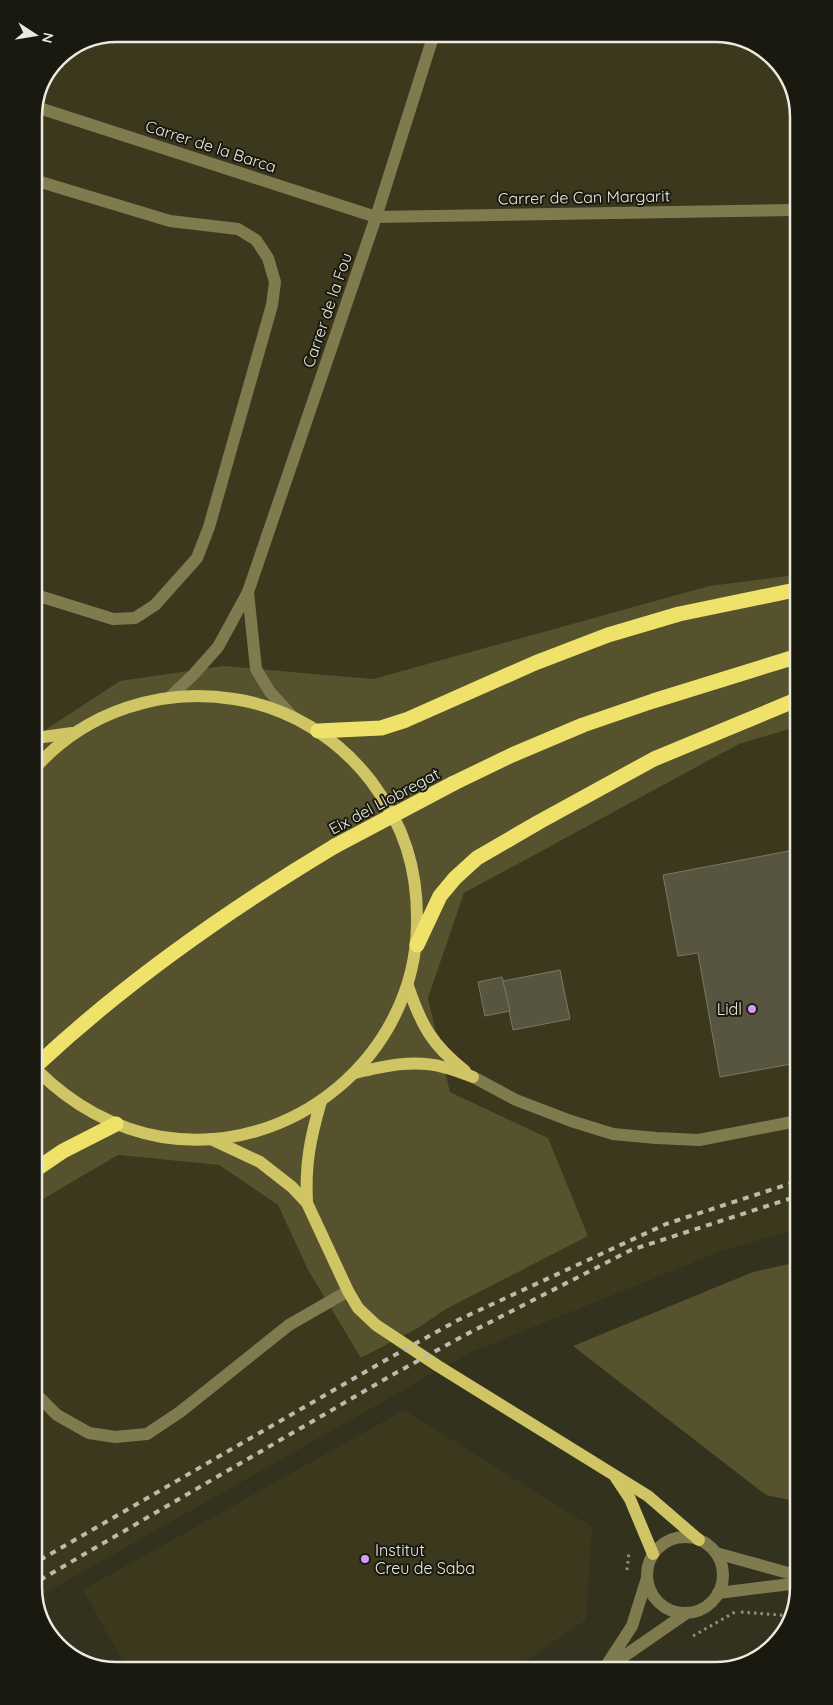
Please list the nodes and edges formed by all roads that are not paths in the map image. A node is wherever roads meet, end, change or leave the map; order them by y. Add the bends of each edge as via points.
1 (431, 43) edge
2 (43, 109) edge
3 (43, 183) edge
4 (790, 210) edge
5 (376, 216) junction
6 (790, 591) edge
7 (248, 592) junction
8 (43, 597) edge
9 (790, 659) edge
10 (170, 697) junction
11 (790, 702) edge
12 (292, 716) junction
13 (318, 731) junction
14 (75, 733) junction
15 (43, 737) edge
16 (43, 759) edge
17 (417, 945) junction
18 (408, 986) junction
19 (42, 1060) edge
20 (355, 1073) junction
21 (42, 1075) edge
22 (473, 1077) junction
23 (321, 1101) junction
24 (790, 1122) edge
25 (116, 1124) junction
26 (211, 1139) junction
27 (42, 1165) edge
28 (307, 1203) junction
29 (348, 1291) junction
30 (42, 1400) edge
31 (614, 1474) junction
32 (698, 1540) junction
33 (716, 1553) junction
34 (653, 1554) junction
35 (790, 1574) edge
36 (647, 1578) junction
37 (790, 1584) edge
38 (718, 1593) junction
39 (685, 1614) junction
40 (610, 1662) edge
41 (614, 1662) edge

1 - 5 street, Carrer de la Fou
2 - 5 street, Carrer de la Barca
3 - 8 street via 170,221 238,229 256,240 268,258 275,282 272,305 210,527 197,558 155,605 135,618 113,619
4 - 5 street, Carrer de Can Margarit
5 - 7 street, Carrer de la Fou
6 - 13 highway via 679,614 608,635 381,728
7 - 10 street, Carrer de la Fou via 218,647
7 - 12 street, Carrer de la Fou via 256,669 270,692
9 - 19 highway, Eix del Llobregat, bridge via 582,725 454,783 335,846 185,944 78,1027
10 - 12 main road via 194,695 236,699
10 - 14 main road via 112,713
11 - 17 highway via 654,758 477,858 440,896
12 - 13 main road
13 - 17 main road via 356,762 386,802 408,847 418,896
14 - 15 main road
14 - 16 main road
17 - 18 main road
18 - 20 main road via 377,1047
18 - 22 main road via 427,1032 448,1058
20 - 22 main road via 408,1063 442,1066
20 - 23 main road
21 - 25 main road via 62,1093
22 - 24 street via 516,1100 612,1134 699,1140
23 - 26 main road via 287,1120 250,1133
23 - 28 main road via 306,1174
25 - 26 main road via 163,1137
25 - 27 highway
26 - 28 main road via 260,1162
28 - 29 main road
29 - 30 street via 289,1324 180,1412 147,1434 115,1437 89,1433 57,1415
29 - 31 main road via 358,1308 395,1339
31 - 32 main road via 648,1496
31 - 34 main road via 630,1498
32 - 33 street
32 - 34 street via 679,1538 669,1541
33 - 35 street
33 - 38 street via 723,1573
34 - 36 street
36 - 39 street via 655,1599 664,1607
36 - 40 street via 632,1626
37 - 38 street
38 - 39 street via 704,1608
39 - 41 street

